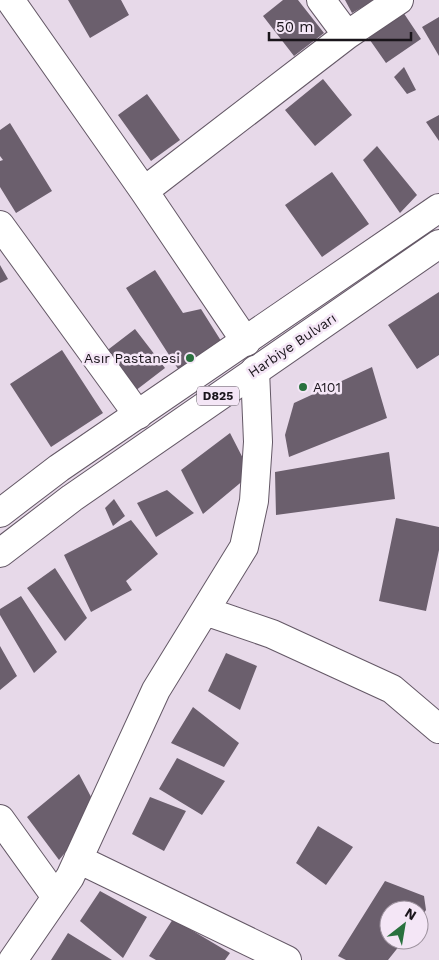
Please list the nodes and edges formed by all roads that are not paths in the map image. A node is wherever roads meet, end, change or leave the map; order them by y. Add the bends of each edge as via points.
1 (10, 0) edge
2 (321, 0) edge
3 (399, 0) edge
4 (347, 35) junction
5 (144, 191) junction
6 (439, 208) edge
7 (0, 225) edge
8 (439, 244) edge
9 (246, 342) junction
10 (255, 370) junction
11 (138, 416) junction
12 (0, 513) edge
13 (0, 553) edge
14 (205, 611) junction
15 (439, 730) edge
16 (0, 818) edge
17 (78, 858) junction
18 (56, 896) junction
19 (15, 960) edge
20 (287, 960) edge

1 - 5 street
2 - 4 street
3 - 4 street
4 - 5 street
5 - 9 street
6 - 9 street, Harbiye Bulvarı / D825
7 - 11 street
8 - 10 street, Harbiye Bulvarı / D825
9 - 11 street, Harbiye Bulvarı / D825
10 - 13 street, Harbiye Bulvarı / D825 via 72,498
10 - 14 street via 258,442 254,502 244,547
11 - 12 street, Harbiye Bulvarı / D825 via 59,468
14 - 15 street via 272,634 392,689
14 - 17 street via 156,690
16 - 18 street
17 - 18 street via 70,877
17 - 20 street
18 - 19 street

